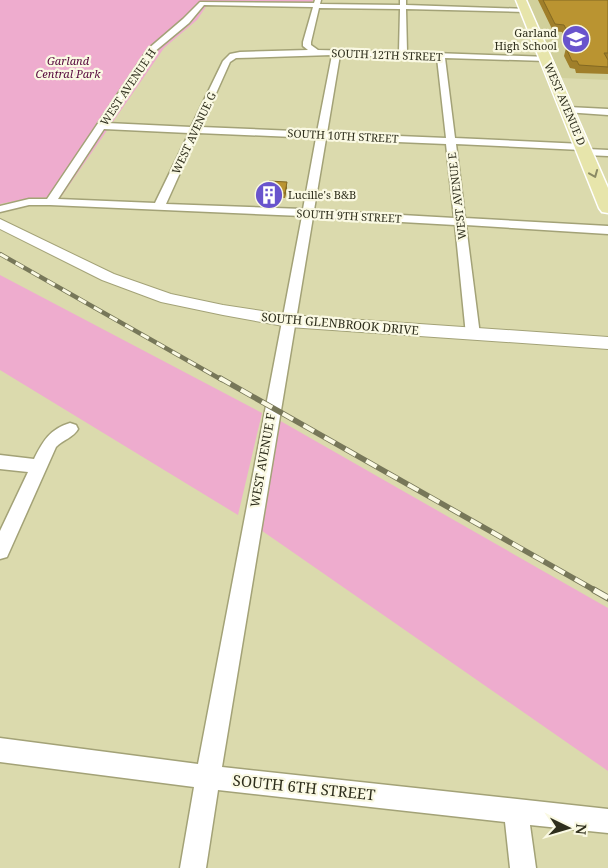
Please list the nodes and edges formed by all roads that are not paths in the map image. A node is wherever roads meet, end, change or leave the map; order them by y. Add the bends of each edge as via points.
1 (318, 2) edge
2 (403, 3) edge
3 (523, 5) edge
4 (316, 52) junction
5 (336, 53) junction
6 (403, 56) junction
7 (441, 56) junction
8 (229, 58) joint
9 (546, 59) junction
10 (568, 110) junction
11 (608, 112) edge
12 (102, 126) junction
13 (195, 130) junction
14 (322, 136) junction
15 (450, 141) junction
16 (584, 150) junction
17 (608, 153) edge
18 (50, 202) junction
19 (158, 208) junction
20 (608, 208) edge
21 (0, 209) edge
22 (308, 213) junction
23 (460, 222) junction
24 (0, 223) edge
25 (608, 230) edge
26 (289, 321) junction
27 (472, 335) junction
28 (608, 343) edge
29 (70, 430) dead end
30 (0, 462) edge
31 (39, 466) junction
32 (0, 551) edge
33 (0, 750) edge
34 (208, 777) junction
35 (516, 810) junction
36 (608, 821) edge
37 (194, 868) edge
38 (523, 868) edge

1 - 2 street
1 - 4 street via 307,42 307,46
1 - 12 street, WEST AVENUE H via 199,4 187,21 151,51
2 - 3 street
2 - 6 street
3 - 9 main road, WEST AVENUE D
4 - 5 street, SOUTH 12TH STREET
4 - 8 street, SOUTH 12TH STREET via 240,54
5 - 6 street, SOUTH 12TH STREET
5 - 14 street, WEST AVENUE F
6 - 7 street, SOUTH 12TH STREET
7 - 9 street, SOUTH 12TH STREET
7 - 15 street, WEST AVENUE E
8 - 13 street, WEST AVENUE G
9 - 10 main road, WEST AVENUE D
10 - 11 street
10 - 16 main road, WEST AVENUE D
12 - 13 street, SOUTH 10TH STREET
12 - 18 street, WEST AVENUE H
13 - 14 street, SOUTH 10TH STREET
13 - 19 street, WEST AVENUE G
14 - 15 street, SOUTH 10TH STREET
14 - 22 street, WEST AVENUE F
15 - 16 street, SOUTH 10TH STREET
15 - 23 street, WEST AVENUE E
16 - 17 street, SOUTH 10TH STREET
16 -> 20 main road, WEST AVENUE D
18 - 19 street, SOUTH 9TH STREET
18 - 21 street, SOUTH 9TH STREET via 29,202
19 - 22 street, SOUTH 9TH STREET
22 - 23 street, SOUTH 9TH STREET
22 - 26 street, WEST AVENUE F
23 - 25 street, SOUTH 9TH STREET
23 - 27 street, WEST AVENUE E
24 - 26 street, SOUTH GLENBROOK DRIVE via 71,260 143,291 223,310
26 - 27 street, SOUTH GLENBROOK DRIVE
26 - 34 street, WEST AVENUE F
27 - 28 street, SOUTH GLENBROOK DRIVE
29 - 31 street via 50,443
30 - 31 street
31 - 32 street
33 - 34 street, SOUTH 6TH STREET
34 - 35 street, SOUTH 6TH STREET
34 - 37 street, WEST AVENUE F
35 - 36 street, SOUTH 6TH STREET
35 - 38 street

